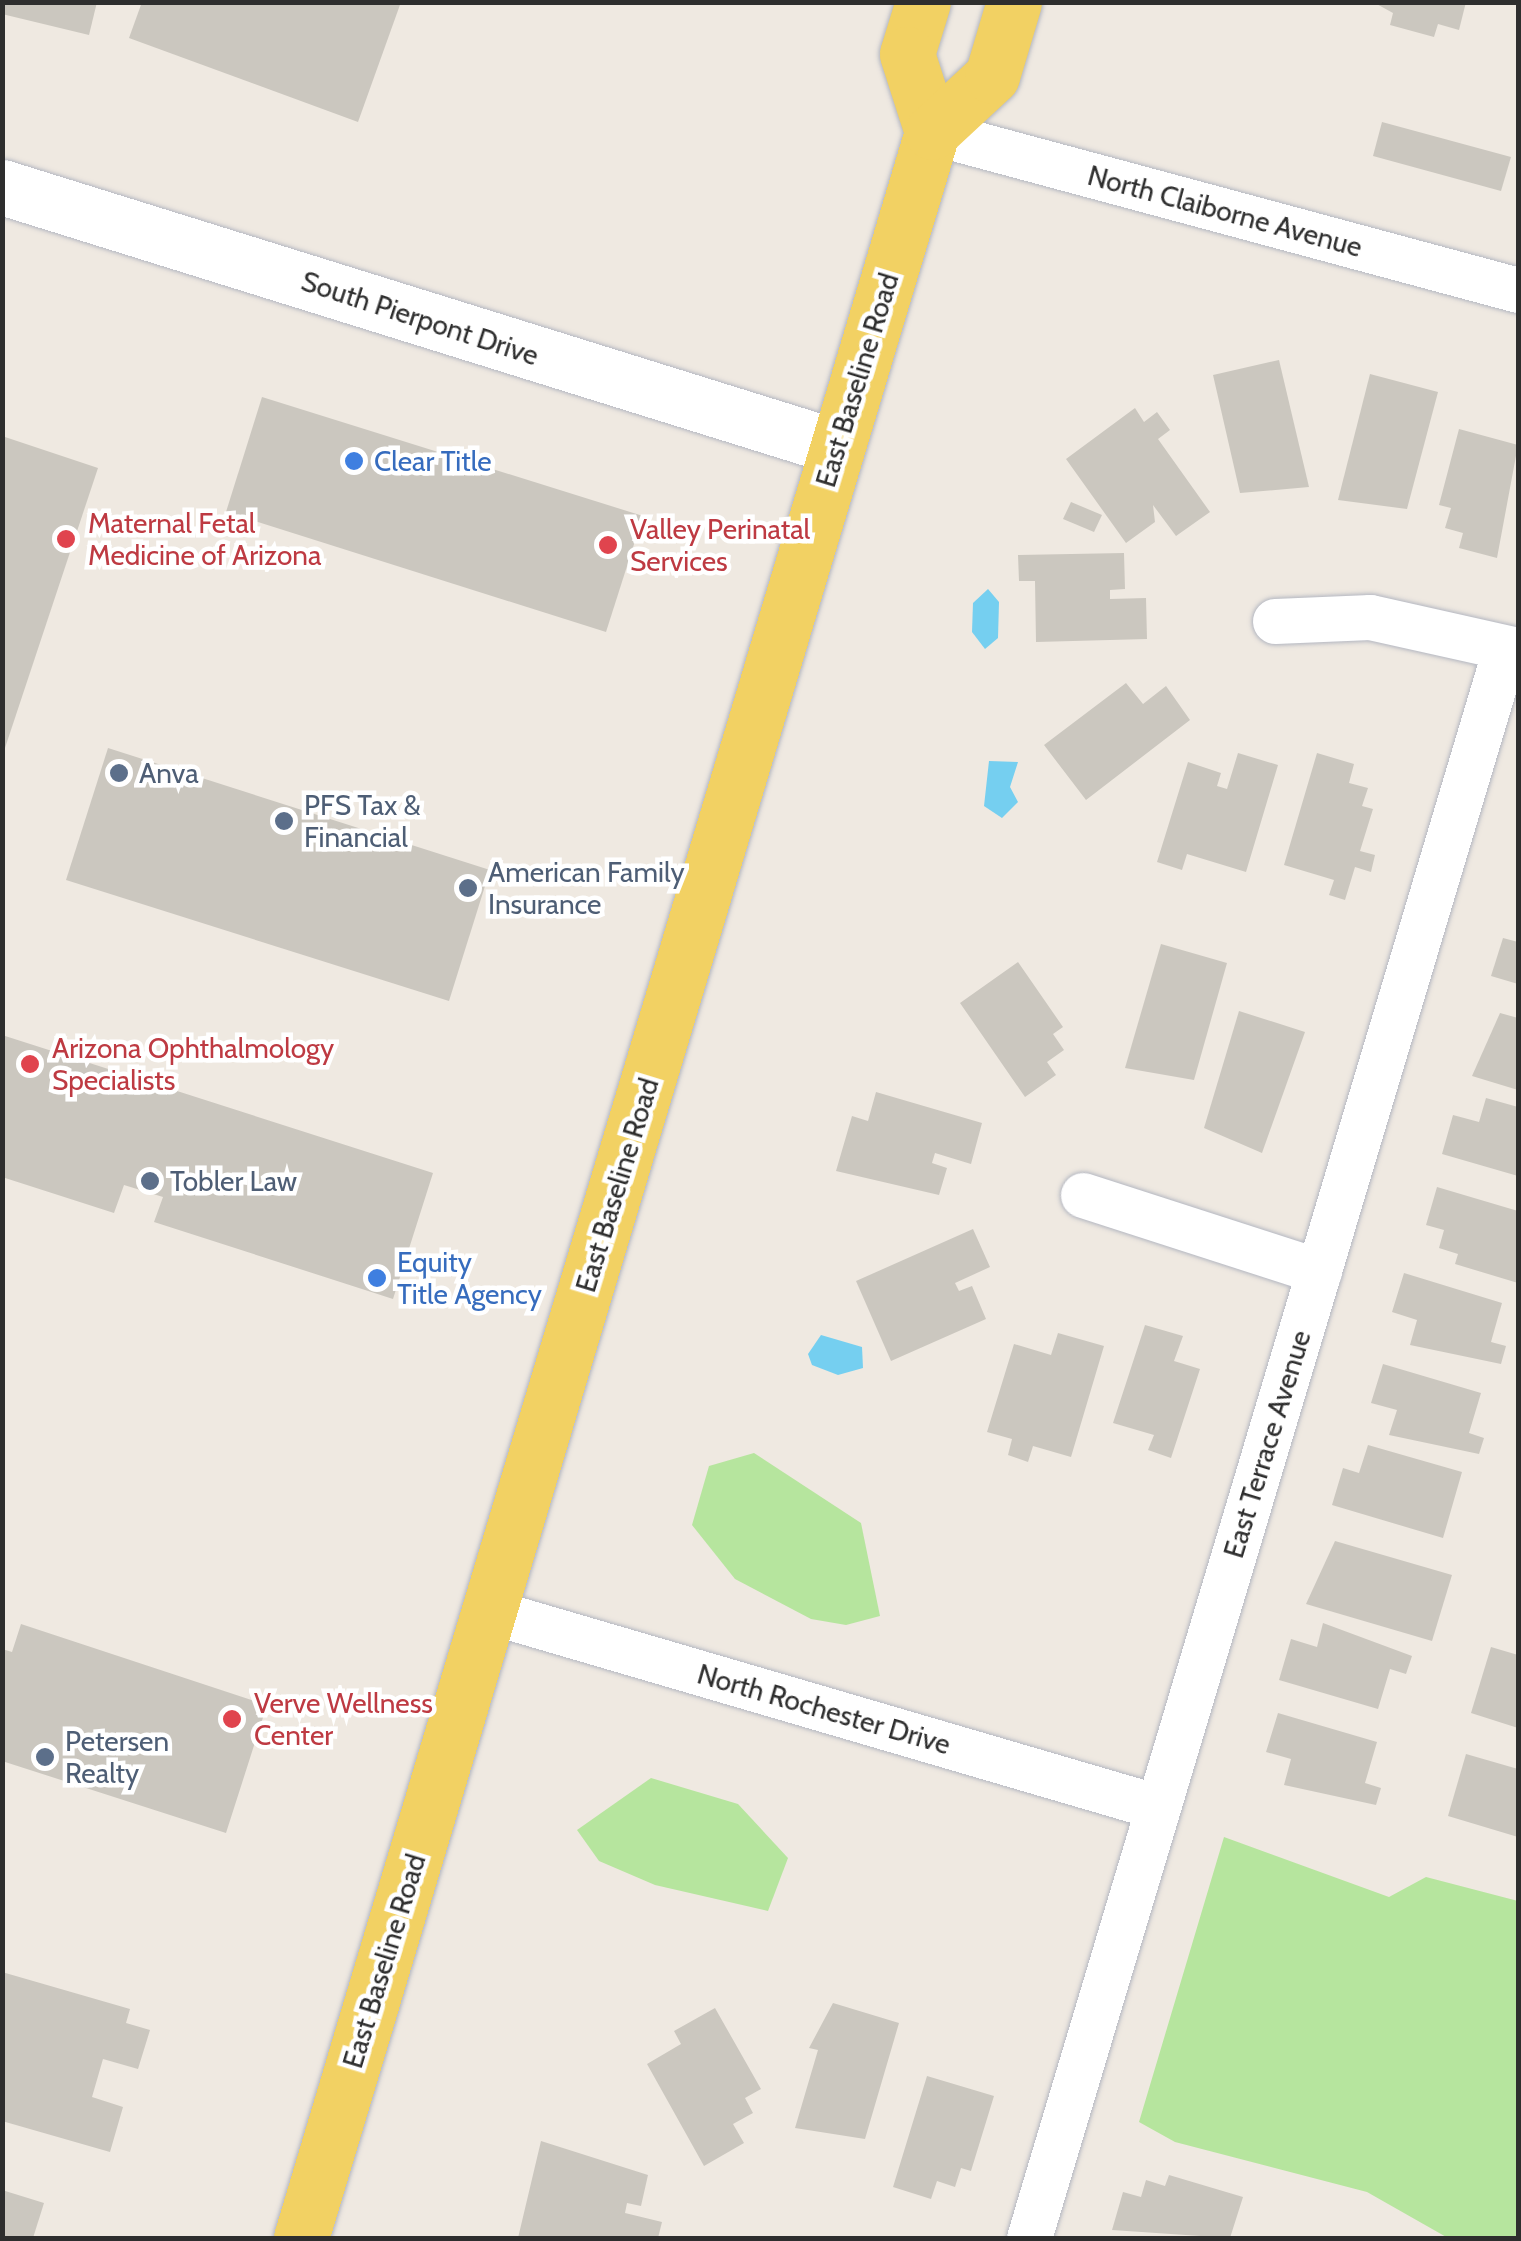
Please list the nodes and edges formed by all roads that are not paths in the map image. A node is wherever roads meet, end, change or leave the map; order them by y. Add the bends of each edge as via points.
1 (922, 2) edge
2 (1014, 2) edge
3 (932, 132) junction
4 (2, 187) edge
5 (1518, 290) edge
6 (837, 447) junction
7 (1275, 621) dead end
8 (1512, 650) edge
9 (1083, 1195) dead end
10 (1319, 1272) junction
11 (489, 1611) junction
12 (1158, 1807) junction
13 (301, 2238) edge
14 (1029, 2238) edge

1 - 3 main road via 907,54
2 - 3 main road via 992,76
3 - 5 street, North Claiborne Avenue
3 - 6 main road, East Baseline Road
4 - 6 street, South Pierpont Drive
6 - 11 main road, East Baseline Road
7 - 8 street via 1370,617
8 - 10 street, East Terrace Avenue
9 - 10 street
10 - 12 street, East Terrace Avenue
11 - 12 street, North Rochester Drive
11 - 13 main road, East Baseline Road
12 - 14 street, East Terrace Avenue

